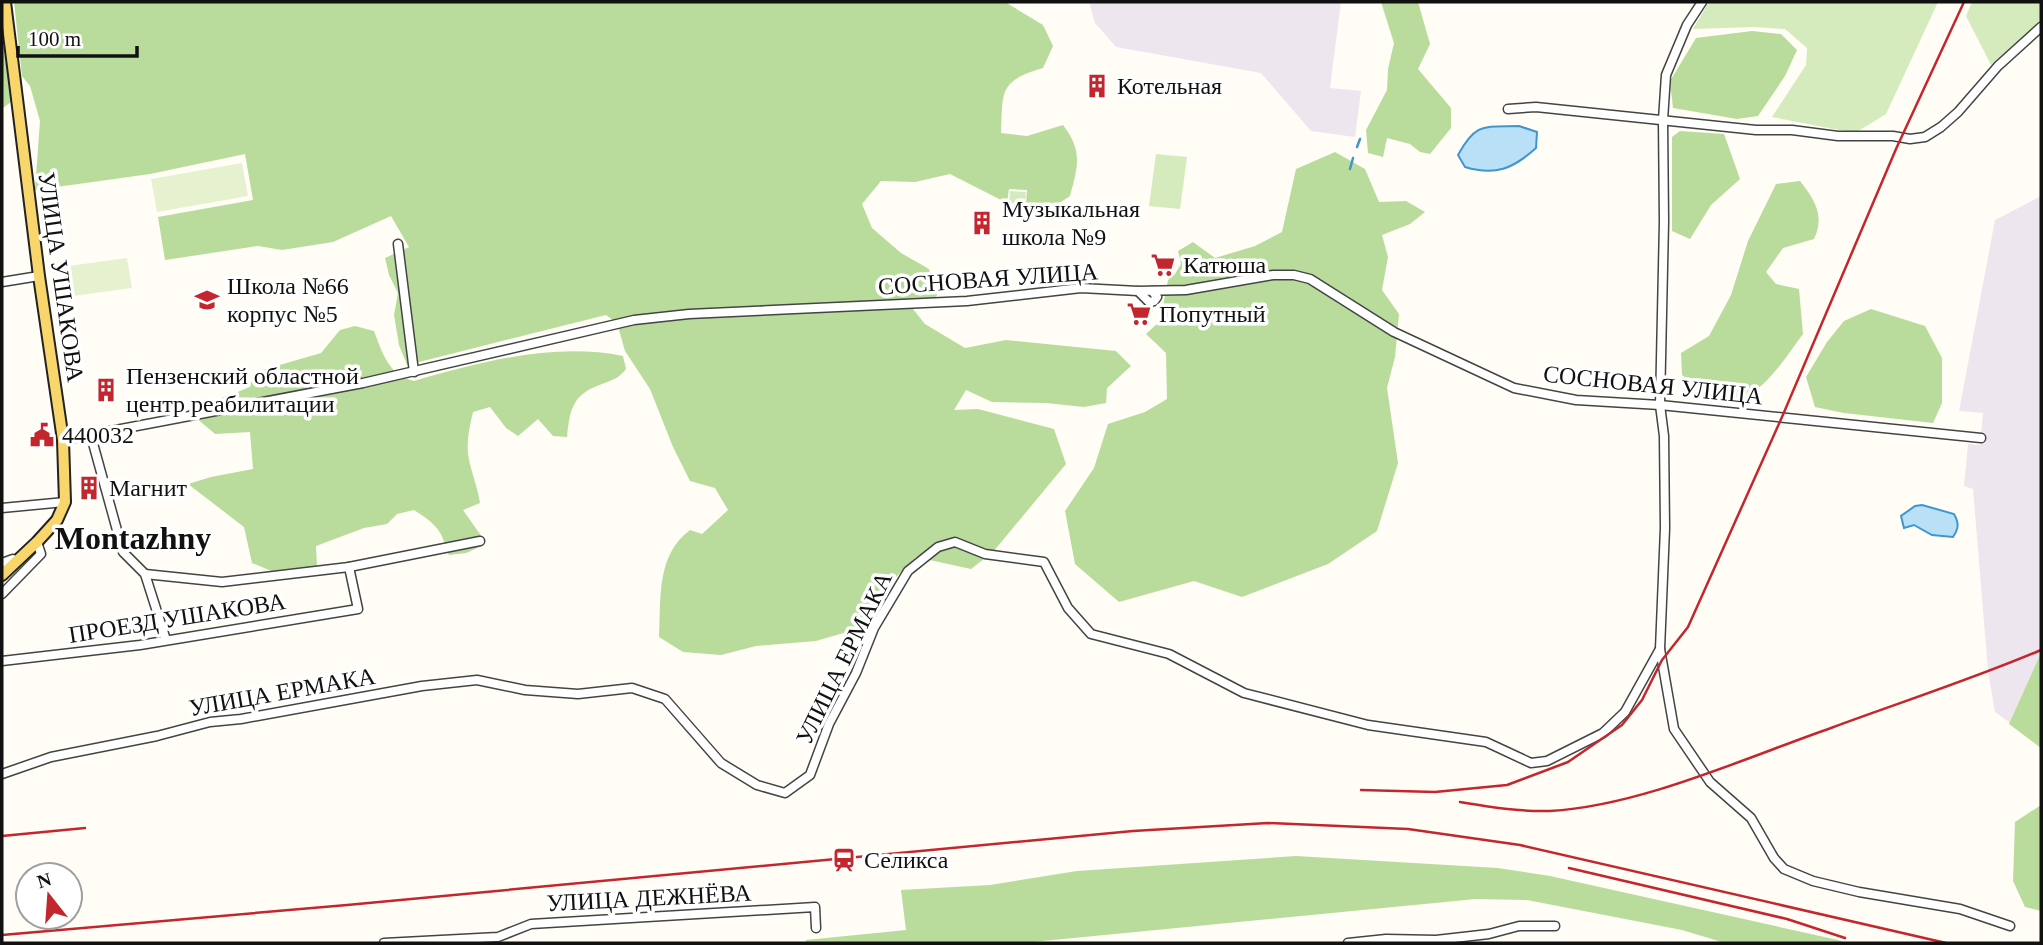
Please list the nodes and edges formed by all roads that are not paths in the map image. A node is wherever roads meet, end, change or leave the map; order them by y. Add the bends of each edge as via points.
1 (5, 2) edge
2 (1702, 2) edge
3 (2041, 27) edge
4 (1508, 109) dead end
5 (1663, 120) junction
6 (398, 244) dead end
7 (39, 276) junction
8 (2, 282) edge
9 (414, 372) junction
10 (1660, 405) junction
11 (91, 436) junction
12 (1981, 438) dead end
13 (63, 440) junction
14 (65, 502) junction
15 (2, 508) edge
16 (481, 541) dead end
17 (37, 542) junction
18 (349, 567) junction
19 (3, 570) edge
20 (145, 574) junction
21 (2, 594) edge
22 (166, 640) junction
23 (1660, 649) junction
24 (2, 661) edge
25 (2, 774) edge
26 (1555, 926) dead end
27 (2010, 926) dead end
28 (816, 928) dead end
29 (1436, 942) edge
30 (384, 943) edge
31 (1348, 943) edge

1 - 7 main road, УЛИЦА УШАКОВА
2 - 5 street via 1687,25 1667,75
3 - 5 street via 2006,57 1958,112 1925,137 1838,136
4 - 5 street via 1536,107
5 - 10 street
6 - 9 street
7 - 8 street
7 - 13 main road, УЛИЦА УШАКОВА
9 - 10 street, СОСНОВАЯ УЛИЦА via 634,320 669,316 967,301 1081,288 1139,291 1149,302 1157,297 1152,291 1294,275 1310,279 1394,332 1514,388 1576,400
9 - 11 street, СОСНОВАЯ УЛИЦА
10 - 12 street, СОСНОВАЯ УЛИЦА
10 - 23 street via 1665,528
11 - 13 street, СОСНОВАЯ УЛИЦА
11 - 20 street via 124,552
13 - 14 main road, УЛИЦА УШАКОВА
14 - 15 street
14 - 17 main road via 57,520
16 - 18 street, ПРОЕЗД УШАКОВА
17 - 19 main road
17 - 21 street via 41,554
18 - 20 street, ПРОЕЗД УШАКОВА via 222,582
18 - 22 street, ПРОЕЗД УШАКОВА via 358,609
20 - 22 street
22 - 24 street, ПРОЕЗД УШАКОВА
23 - 25 street, УЛИЦА ЕРМАКА via 1625,712 1603,733 1547,761 1531,763 1486,742 1368,725 1244,693 1169,654 1091,634 1068,608 1045,562 985,554 955,542 938,547 908,571 874,628 810,775 785,793 757,785 721,763 665,699 632,688 578,694 477,680 210,722 51,757
23 - 27 street via 1674,729 1710,782 1751,818 1784,869 1813,881 1960,909
26 - 29 street via 1519,926
28 - 30 street, УЛИЦА ДЕЖНЁВА via 815,907 531,924 498,937
29 - 31 street via 1386,939

